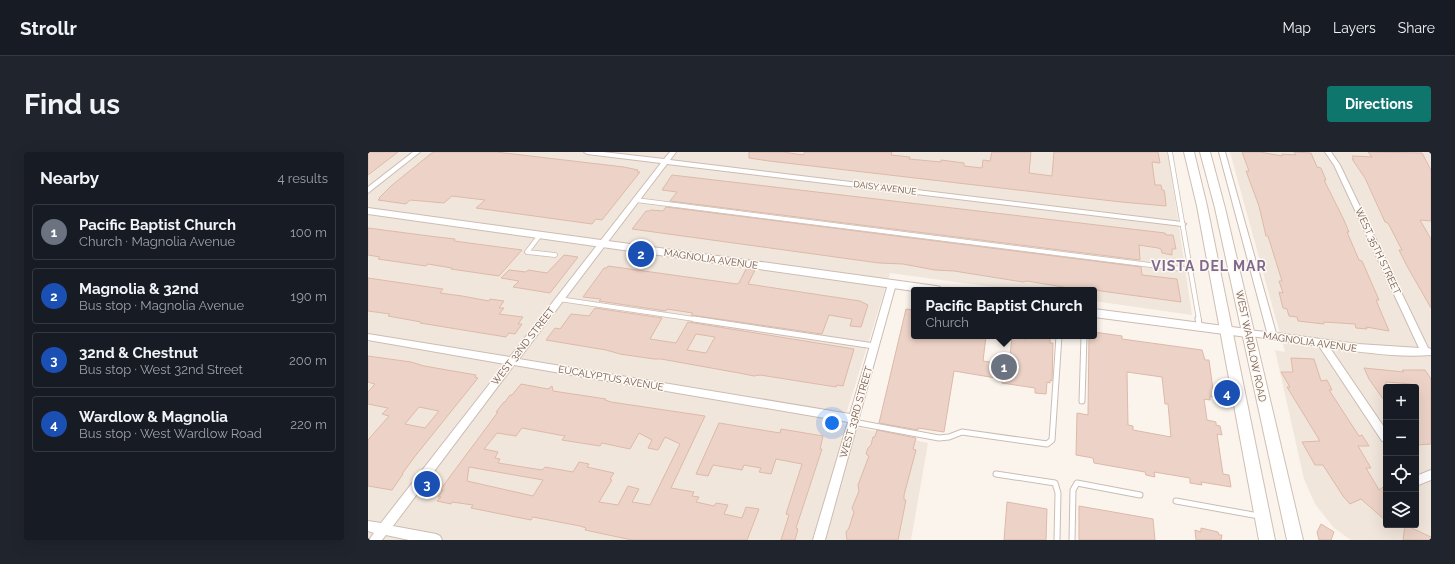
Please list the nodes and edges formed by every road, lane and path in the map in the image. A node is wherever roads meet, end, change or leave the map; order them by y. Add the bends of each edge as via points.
1 (416, 152) edge
2 (587, 152) edge
3 (673, 152) edge
4 (1170, 152) edge
5 (1190, 152) edge
6 (1205, 152) edge
7 (1222, 152) edge
8 (1328, 152) edge
9 (666, 161) junction
10 (368, 191) edge
11 (636, 200) junction
12 (368, 211) edge
13 (1182, 224) junction
14 (540, 235) junction
15 (602, 244) junction
16 (555, 255) dead end
17 (1190, 270) junction
18 (892, 284) junction
19 (914, 287) edge
20 (560, 299) junction
21 (1097, 313) edge
22 (1200, 328) junction
23 (1226, 331) junction
24 (1247, 333) junction
25 (1272, 336) junction
26 (368, 338) edge
27 (1059, 339) edge
28 (1084, 339) edge
29 (1322, 343) junction
30 (874, 346) junction
31 (1428, 352) edge
32 (511, 361) junction
33 (1082, 401) dead end
34 (853, 421) junction
35 (1383, 434) edge
36 (996, 474) dead end
37 (1431, 475) edge
38 (1419, 480) edge
39 (1140, 494) dead end
40 (1176, 501) dead end
41 (1262, 516) junction
42 (368, 526) edge
43 (384, 529) junction
44 (376, 540) edge
45 (436, 540) edge
46 (818, 540) edge
47 (1057, 540) edge
48 (1072, 540) edge
49 (1267, 540) edge
50 (1295, 540) edge

1 - 10 street
2 - 9 street, DAISY AVENUE
3 - 9 street, WEST 32ND STREET
4 - 13 lane
5 - 23 main road, WEST WARDLOW ROAD
6 - 24 main road, WEST WARDLOW ROAD
7 - 25 street, WEST WARDLOW ROAD
8 - 31 street, WEST 35TH STREET via 1337,165
9 - 11 street, WEST 32ND STREET
9 - 13 street, DAISY AVENUE
11 - 15 street, WEST 32ND STREET
11 - 17 lane
12 - 14 street, MAGNOLIA AVENUE
13 - 17 lane
14 - 15 street, MAGNOLIA AVENUE
14 - 16 lane via 527,252
15 - 18 street, MAGNOLIA AVENUE
15 - 20 street, WEST 32ND STREET
17 - 22 lane
18 - 19 street, MAGNOLIA AVENUE
18 - 30 street, WEST 33RD STREET
20 - 30 lane
20 - 32 street, WEST 32ND STREET
21 - 22 street, MAGNOLIA AVENUE
22 - 23 street, MAGNOLIA AVENUE
23 - 24 street, MAGNOLIA AVENUE
23 - 41 main road, WEST WARDLOW ROAD
24 - 25 street, MAGNOLIA AVENUE
24 - 50 main road, WEST WARDLOW ROAD
25 - 29 street, MAGNOLIA AVENUE
26 - 32 street, EUCALYPTUS AVENUE
27 - 34 lane via 1052,440 1047,444 962,432 939,438
28 - 33 lane
29 - 31 street, MAGNOLIA AVENUE via 1387,351
29 - 35 street
30 - 34 street, WEST 33RD STREET
32 - 34 street, EUCALYPTUS AVENUE
32 - 43 street, WEST 32ND STREET
34 - 46 street, WEST 33RD STREET
36 - 47 lane via 1055,482 1058,492
37 - 38 street
39 - 48 lane via 1077,483 1073,490
40 - 41 lane
41 - 49 main road, WEST WARDLOW ROAD
42 - 43 street
43 - 44 street, WEST 32ND STREET
43 - 45 street

